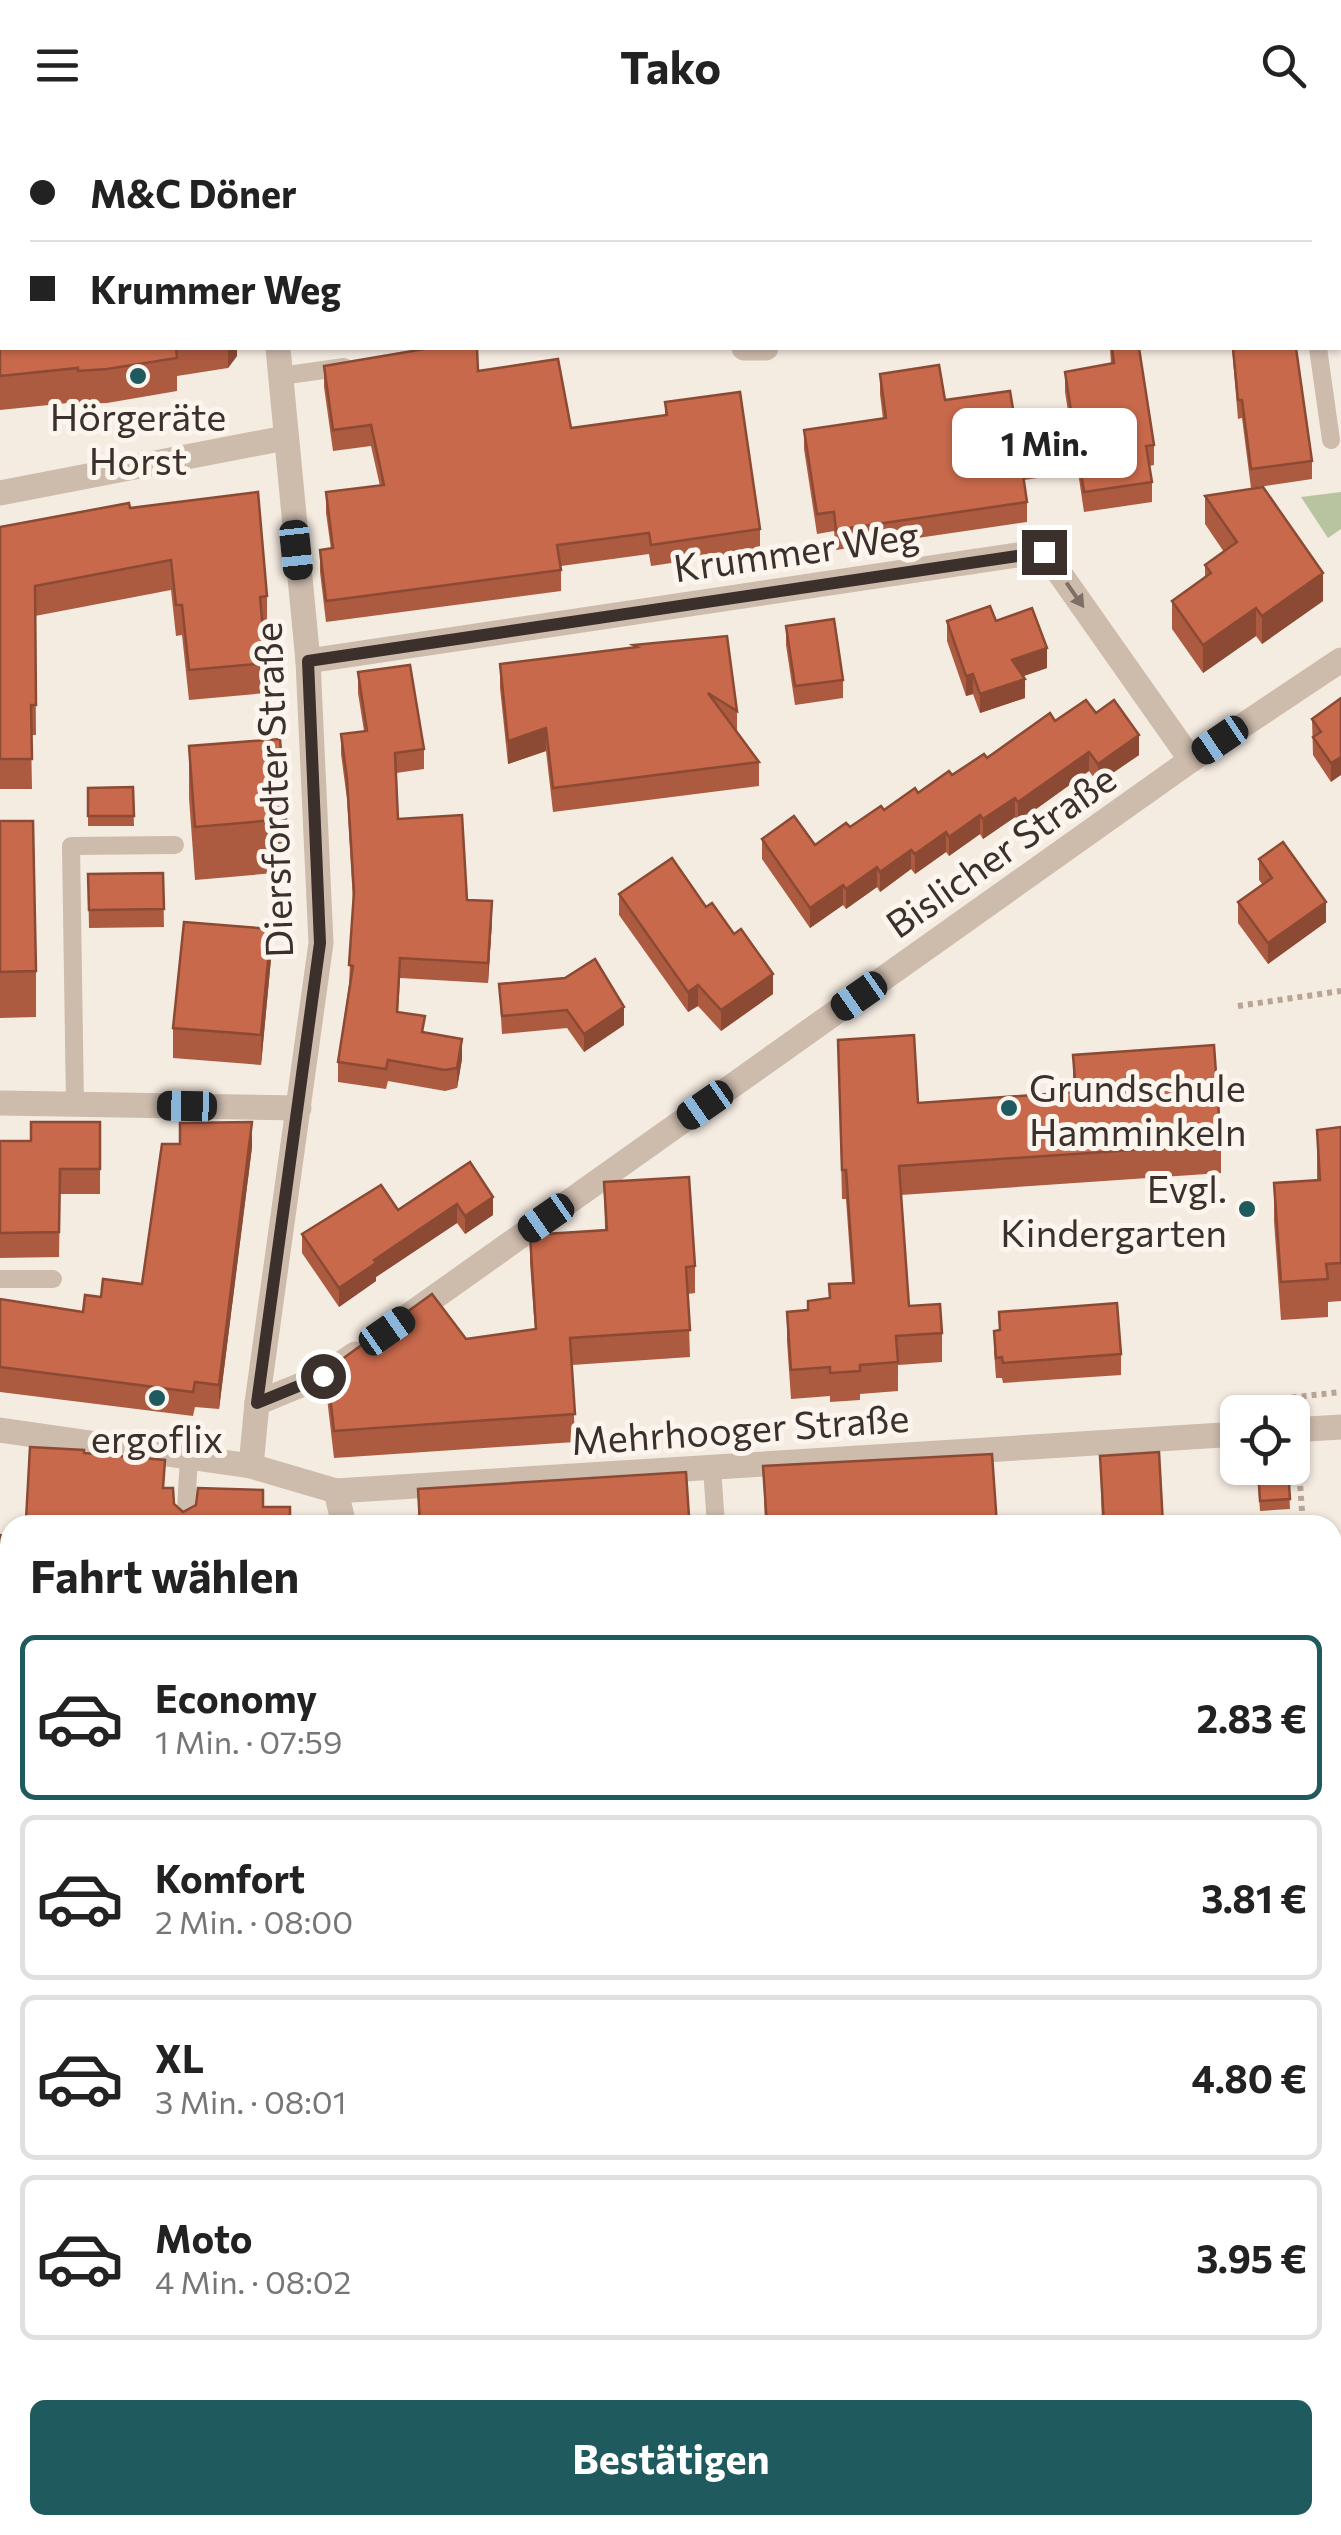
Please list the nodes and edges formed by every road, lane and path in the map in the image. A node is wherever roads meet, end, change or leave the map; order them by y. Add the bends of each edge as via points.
1 (278, 350) edge
2 (1318, 350) edge
3 (354, 366) edge
4 (280, 376) junction
5 (286, 438) junction
6 (1331, 440) dead end
7 (0, 493) edge
8 (1341, 660) edge
9 (308, 661) junction
10 (1191, 760) junction
11 (175, 845) dead end
12 (1341, 990) edge
13 (1238, 1006) dead end
14 (0, 1103) edge
15 (75, 1104) junction
16 (300, 1108) junction
17 (53, 1279) dead end
18 (0, 1280) edge
19 (257, 1403) junction
20 (1341, 1427) edge
21 (1310, 1429) edge
22 (0, 1430) edge
23 (1220, 1435) edge
24 (189, 1457) junction
25 (251, 1466) junction
26 (712, 1468) junction
27 (336, 1491) junction
28 (186, 1515) edge
29 (342, 1515) edge
30 (715, 1515) edge

1 - 4 street, Diersfordter Straße
2 - 6 lane
3 - 4 lane
4 - 5 street, Diersfordter Straße
5 - 7 street
5 - 9 street, Diersfordter Straße
8 - 10 street, Bislicher Straße
9 -> 10 street, Krummer Weg via 1044,552
9 - 16 street, Diersfordter Straße via 320,943
10 - 19 street, Bislicher Straße via 323,1376
11 - 15 lane via 72,846
12 - 13 path
14 - 15 street
15 - 16 street
16 - 19 street, Diersfordter Straße
17 - 18 lane
19 - 25 street, Diersfordter Straße
20 - 21 street
22 - 24 street, Mehrhooger Straße
23 - 26 street, Mehrhooger Straße
24 - 25 street, Mehrhooger Straße
24 - 28 lane
25 - 27 street, Mehrhooger Straße
26 - 27 street, Mehrhooger Straße
26 - 30 lane
27 - 29 street

